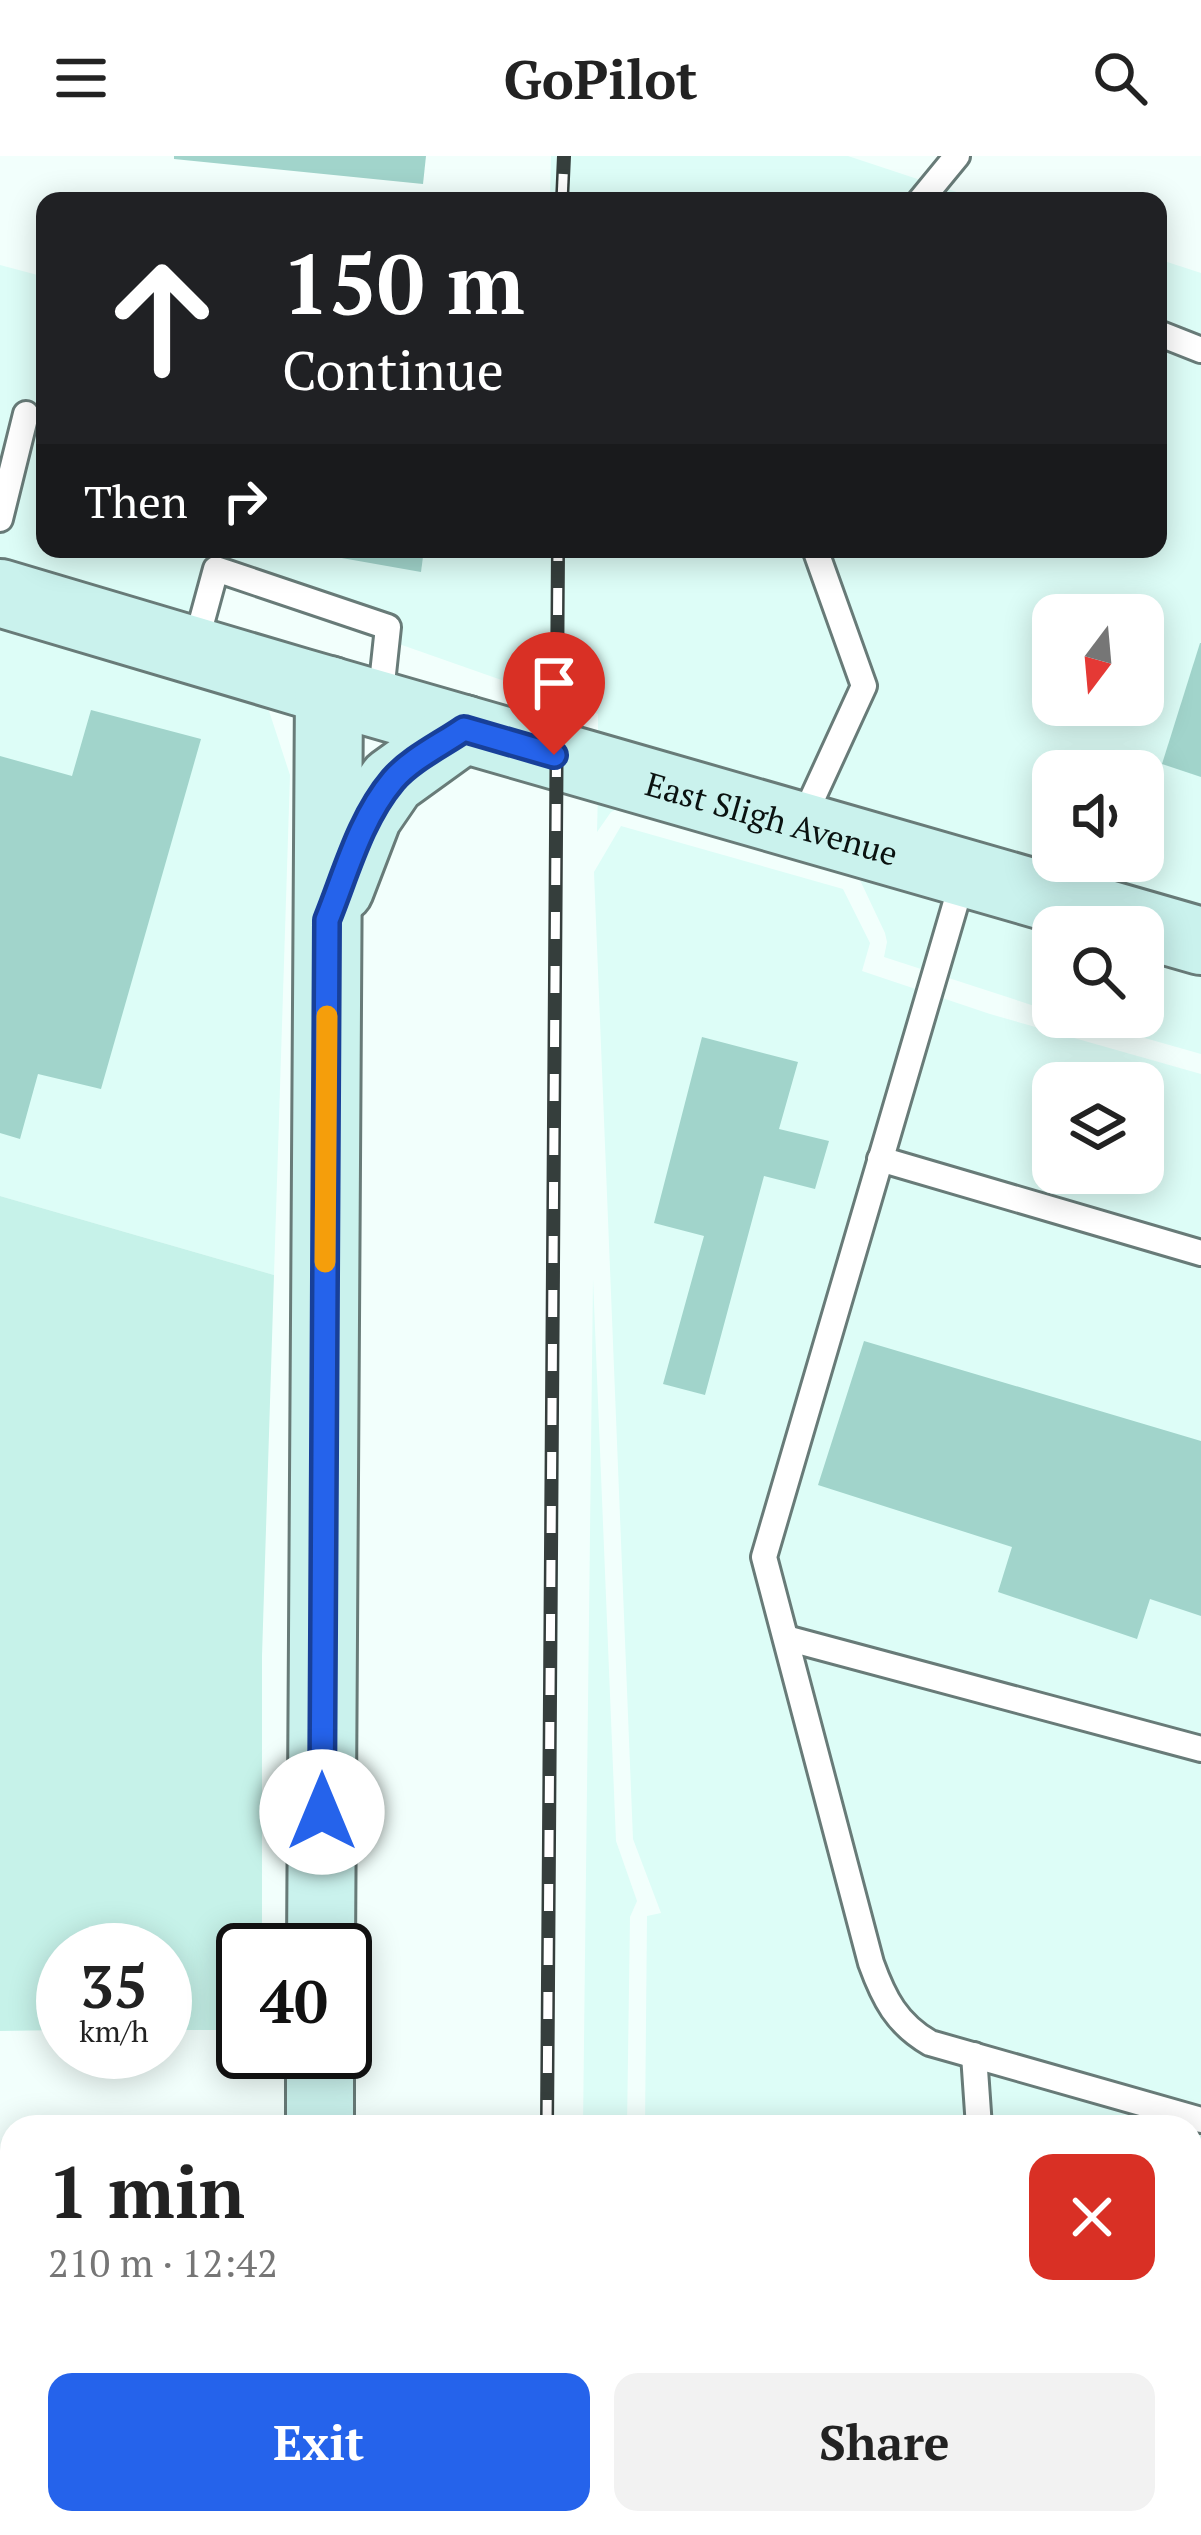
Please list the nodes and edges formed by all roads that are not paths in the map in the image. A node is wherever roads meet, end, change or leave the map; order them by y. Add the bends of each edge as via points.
1 (957, 156) edge
2 (927, 192) edge
3 (1167, 337) edge
4 (1201, 350) edge
5 (26, 414) dead end
6 (0, 519) edge
7 (817, 558) edge
8 (221, 559) edge
9 (0, 593) edge
10 (194, 650) junction
11 (354, 698) junction
12 (464, 729) junction
13 (800, 825) junction
14 (964, 872) junction
15 (327, 920) junction
16 (1201, 941) edge
17 (880, 1159) junction
18 (1201, 1253) edge
19 (786, 1638) junction
20 (1201, 1748) edge
21 (321, 1923) edge
22 (974, 2055) junction
23 (320, 2079) edge
24 (320, 2115) edge
25 (978, 2115) edge
26 (1184, 2115) edge

1 - 2 lane
3 - 4 lane
5 - 6 lane
7 - 13 lane via 864,686
8 - 10 lane
8 - 11 lane via 388,627
9 - 10 street, East Sligh Avenue
10 - 11 street, East Sligh Avenue
11 - 12 street, East Sligh Avenue
11 - 15 street
12 - 13 street, East Sligh Avenue
12 - 15 street via 392,781 368,816
13 - 14 street, East Sligh Avenue
14 - 16 street, East Sligh Avenue
14 - 17 lane
15 - 21 street
17 - 18 lane
17 - 19 lane via 764,1557
19 - 20 lane
19 - 22 lane via 884,1998 913,2033
22 - 25 lane
22 - 26 lane
23 - 24 street

